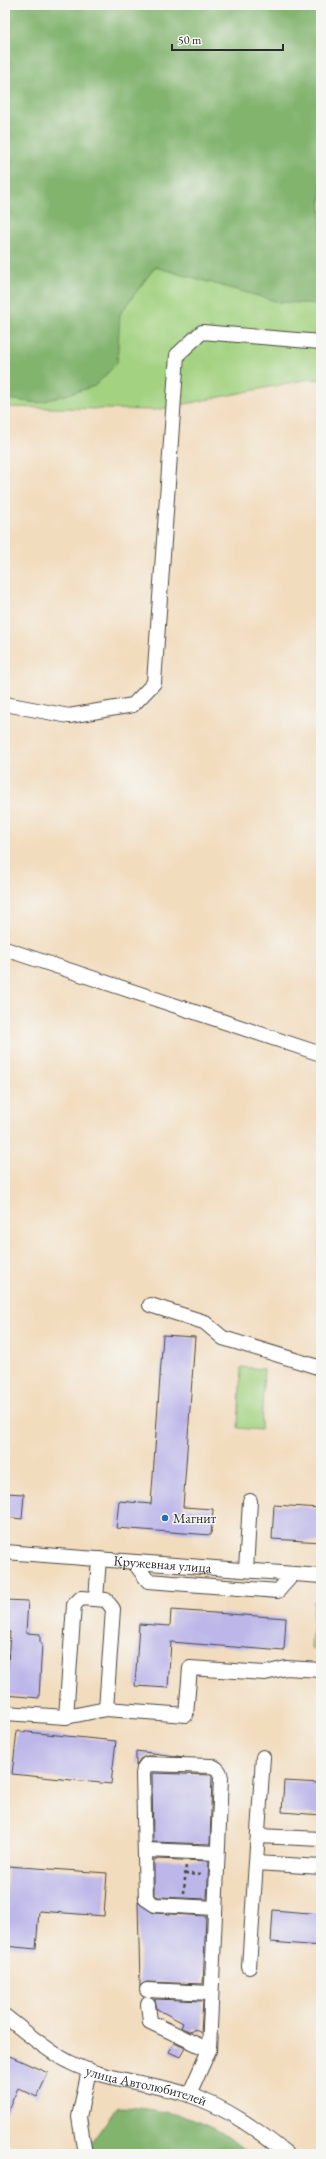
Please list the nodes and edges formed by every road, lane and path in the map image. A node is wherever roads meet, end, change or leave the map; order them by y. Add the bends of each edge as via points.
1 (321, 342) edge
2 (5, 704) edge
3 (5, 949) edge
4 (321, 1054) edge
5 (150, 1305) dead end
6 (321, 1368) edge
7 (250, 1501) dead end
8 (5, 1552) edge
9 (99, 1559) junction
10 (134, 1562) junction
11 (246, 1570) junction
12 (293, 1574) junction
13 (321, 1576) edge
14 (96, 1599) junction
15 (321, 1670) edge
16 (106, 1710) junction
17 (5, 1713) edge
18 (66, 1717) junction
19 (262, 1757) dead end
20 (258, 1836) junction
21 (321, 1839) edge
22 (145, 1850) junction
23 (186, 1852) junction
24 (217, 1853) junction
25 (256, 1863) junction
26 (321, 1867) edge
27 (185, 1874) junction
28 (216, 1876) junction
29 (184, 1906) junction
30 (215, 1908) junction
31 (249, 1967) dead end
32 (211, 1993) junction
33 (5, 2016) edge
34 (209, 2050) junction
35 (89, 2070) junction
36 (189, 2095) junction
37 (85, 2154) edge
38 (288, 2154) edge

1 - 2 street via 202,332 177,355 154,683 132,705 69,716
3 - 4 street
5 - 6 street via 204,1322 223,1338
7 - 11 street
8 - 9 street, Кружевная улица
9 - 10 street, Кружевная улица
9 - 14 street
10 - 11 street, Кружевная улица
10 - 12 street via 148,1581 270,1591 278,1591
11 - 12 street, Кружевная улица
12 - 13 street, Кружевная улица
14 - 16 street via 106,1600 113,1608
14 - 18 street via 81,1598 74,1605
15 - 16 street via 286,1668 265,1673 190,1668 186,1715
16 - 18 street
17 - 18 street
19 - 20 street
20 - 21 street
20 - 25 street
22 - 23 street
22 - 24 street via 144,1768 147,1764 166,1764 211,1766 220,1772
22 - 29 street via 146,1899 155,1905
23 - 24 street
23 - 27 path
24 - 28 street
25 - 26 street
25 - 31 street
27 - 28 path
27 - 29 path
28 - 30 street
29 - 30 street
30 - 32 street
32 - 34 street
32 - 34 street via 147,1997 150,2022
33 - 35 street, улица Автолюбителей via 68,2062
34 - 36 street
35 - 36 street, улица Автолюбителей
35 - 37 street via 79,2117
36 - 38 street, улица Автолюбителей via 222,2108 263,2134

